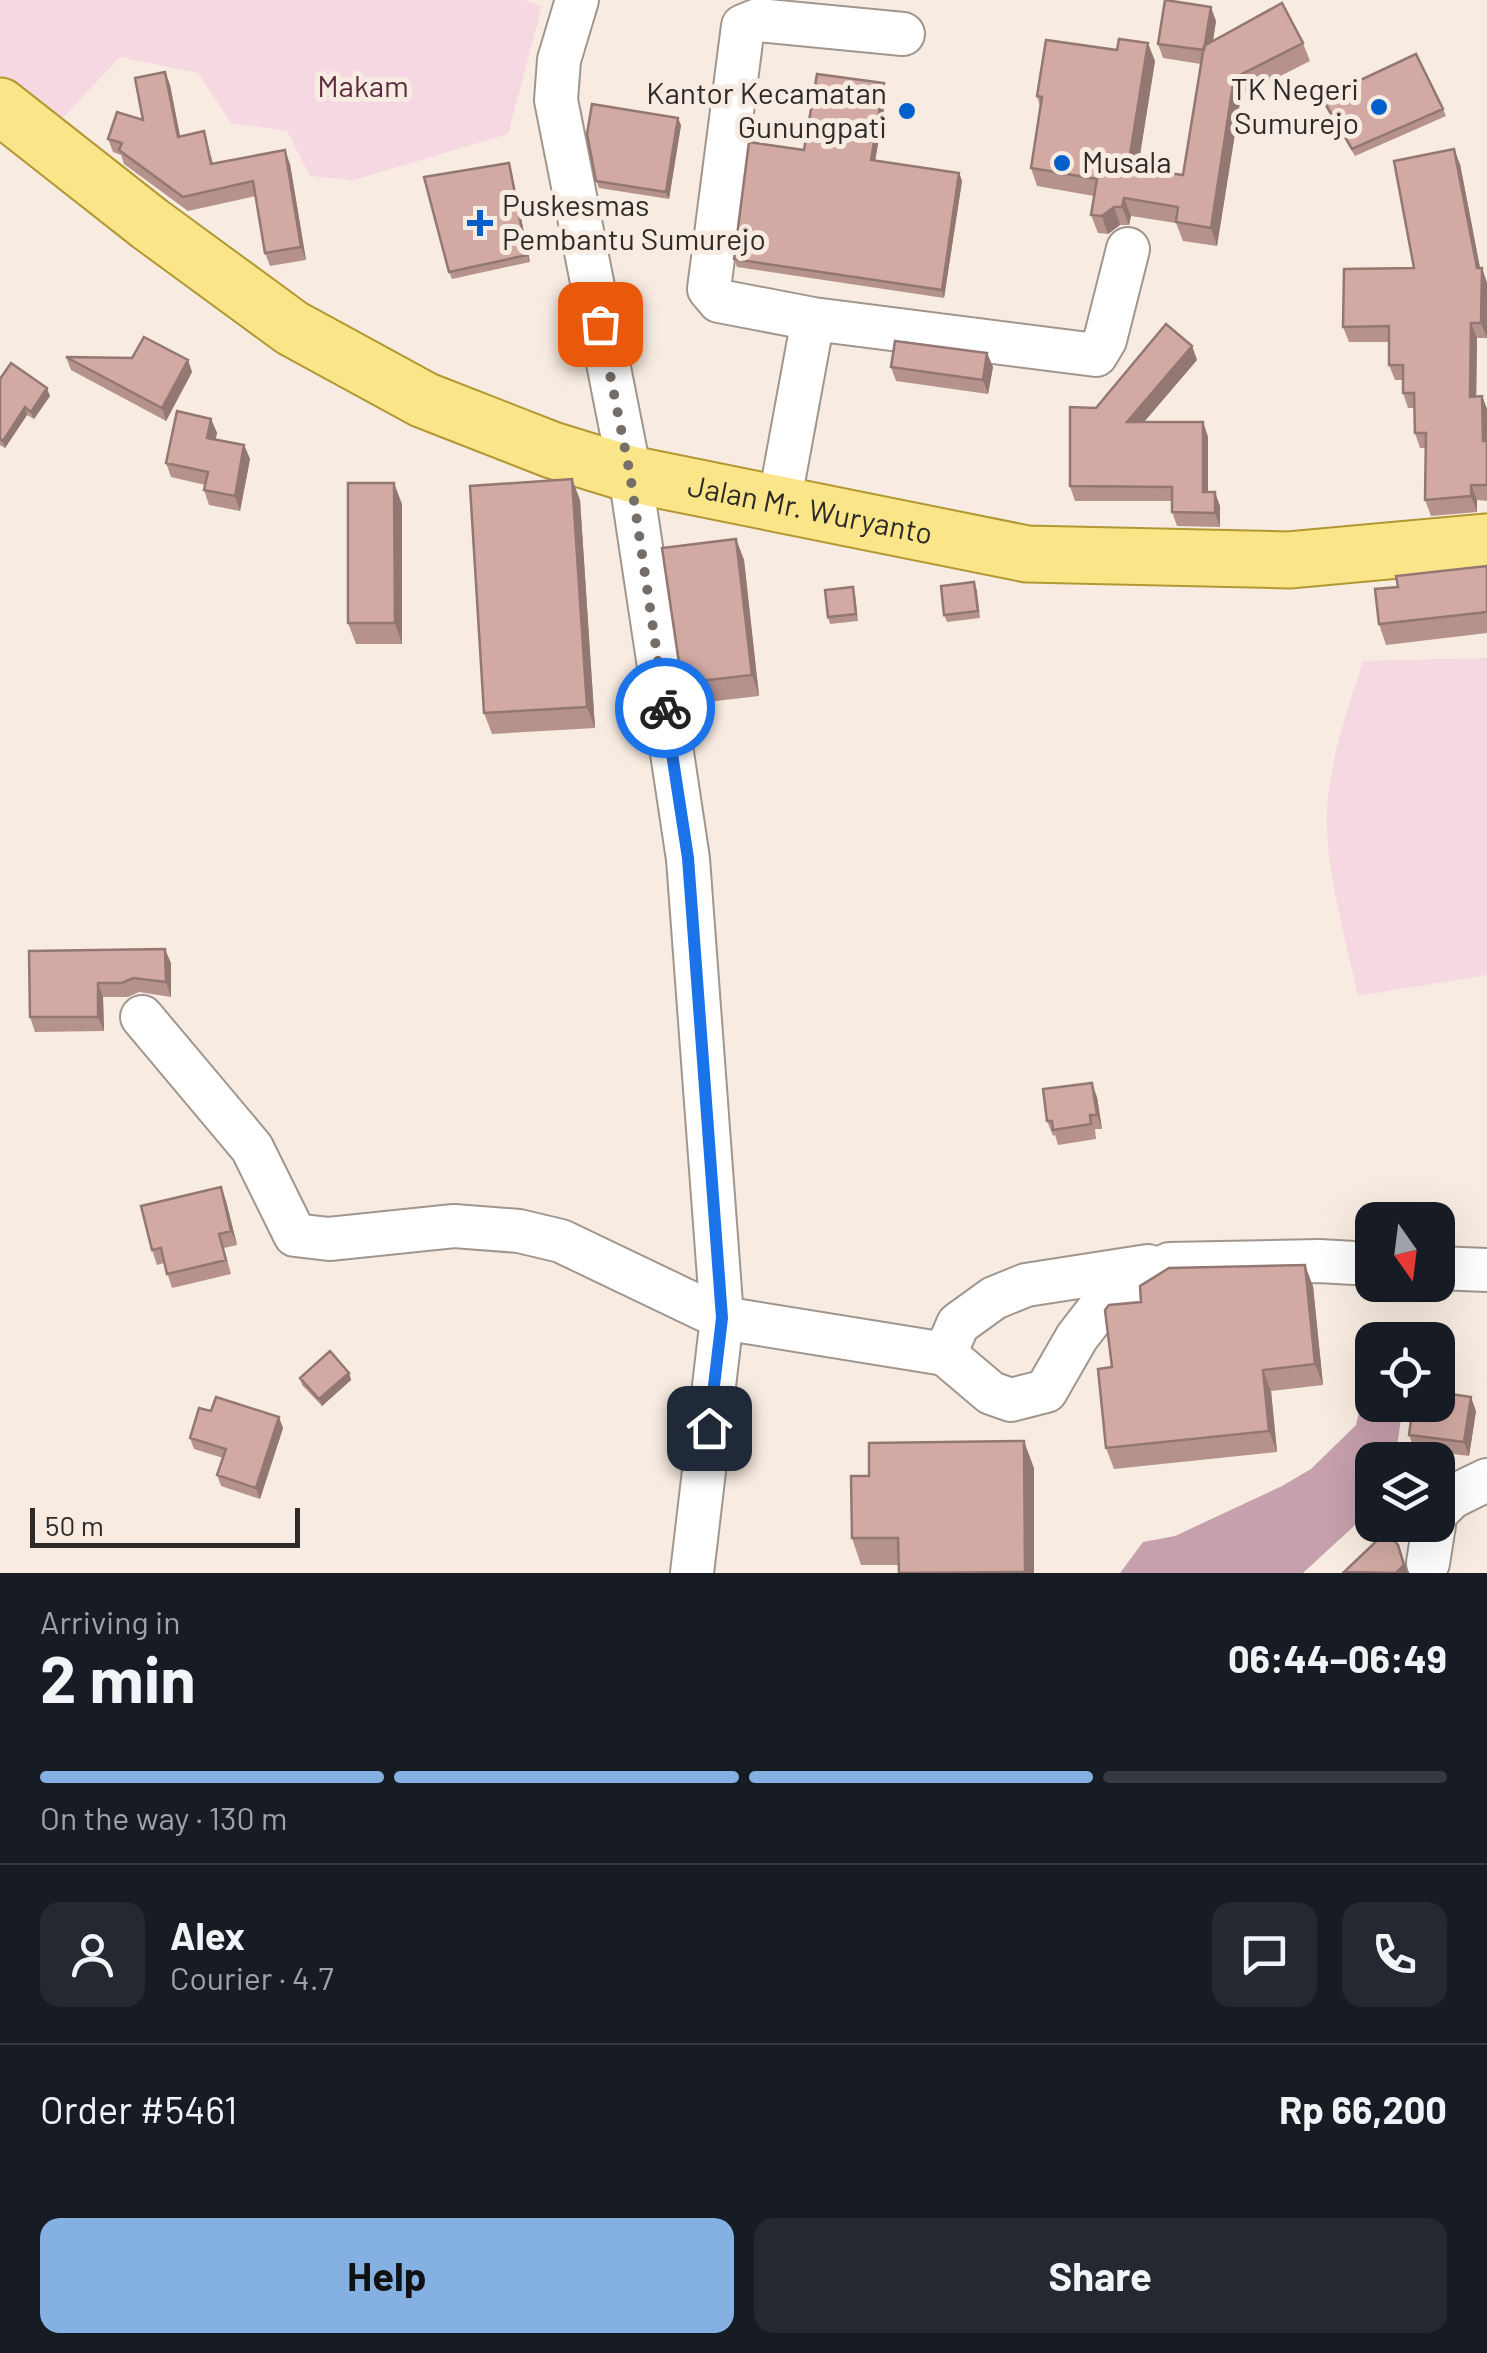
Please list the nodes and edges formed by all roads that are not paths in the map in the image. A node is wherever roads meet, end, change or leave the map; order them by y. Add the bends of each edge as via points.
1 (577, 0) edge
2 (903, 34) dead end
3 (0, 106) edge
4 (1128, 249) dead end
5 (813, 319) junction
6 (630, 474) junction
7 (779, 504) junction
8 (1487, 542) edge
9 (142, 1018) dead end
10 (1355, 1263) edge
11 (1169, 1264) junction
12 (1455, 1269) edge
13 (1487, 1270) edge
14 (722, 1318) junction
15 (945, 1354) junction
16 (1487, 1480) edge
17 (1455, 1496) edge
18 (692, 1573) edge

1 - 6 street via 559,60 556,100
2 - 5 street via 758,20 743,26 709,289 718,302
3 - 6 main road, Jalan Mr. Wuryanto via 292,328 424,400
4 - 5 street via 1096,355
5 - 7 street
6 - 7 main road, Jalan Mr. Wuryanto
6 - 14 street via 688,858
7 - 8 main road, Jalan Mr. Wuryanto via 1028,554 1289,560
9 - 14 street via 252,1148 295,1235 328,1239 454,1226 519,1231 561,1241
10 - 11 street
11 - 15 street via 1046,1281 994,1298 958,1324
11 - 15 street via 1100,1306 1046,1391 1011,1400 991,1393
12 - 13 street
14 - 15 street
14 - 18 street
16 - 17 street

